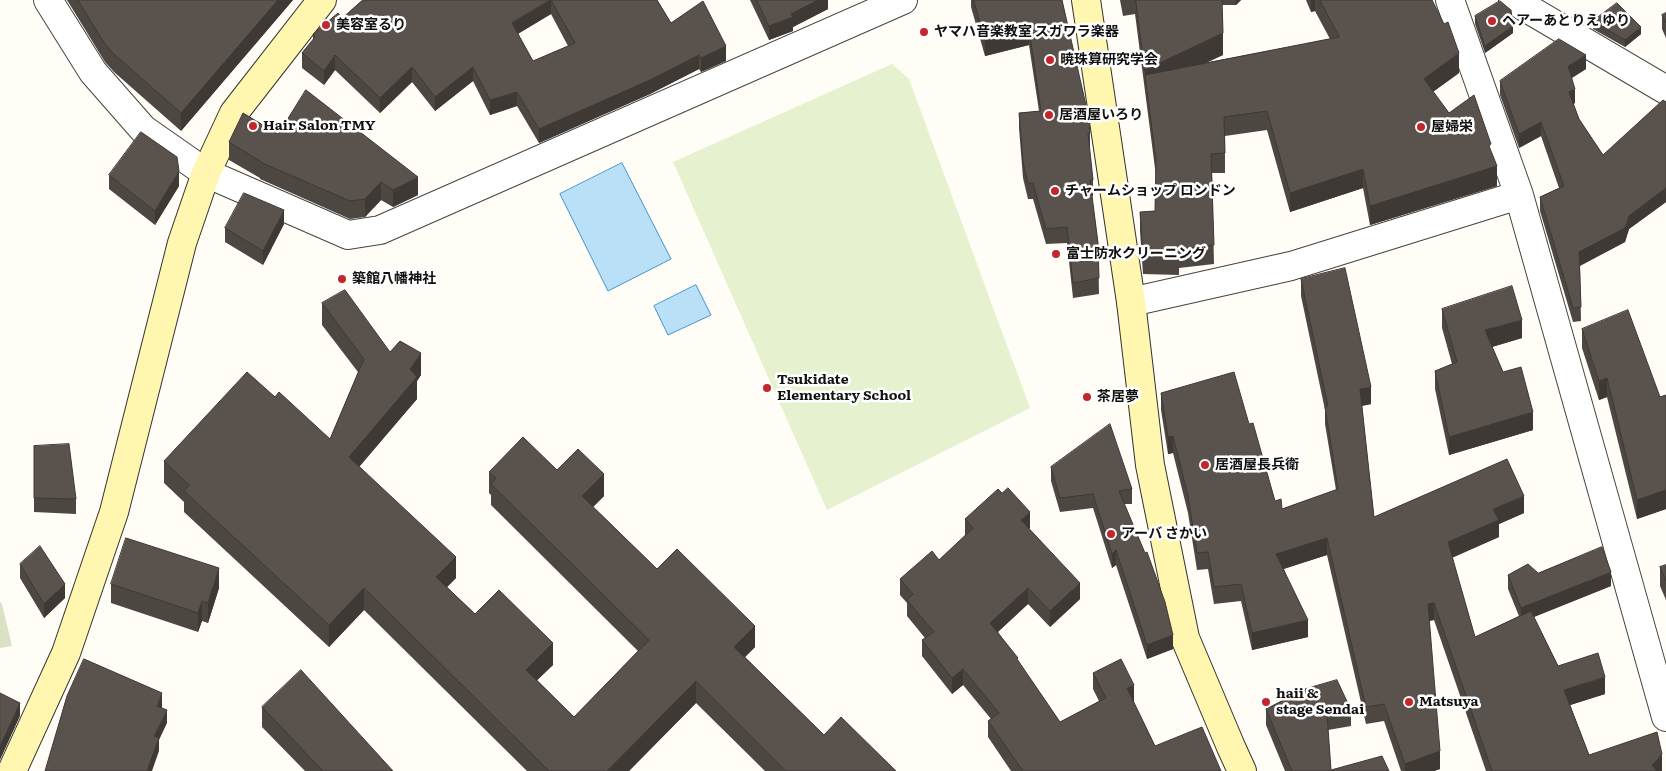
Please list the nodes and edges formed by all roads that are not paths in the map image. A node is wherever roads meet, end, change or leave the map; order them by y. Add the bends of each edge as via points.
1 (48, 0) edge
2 (322, 0) edge
3 (903, 0) edge
4 (1086, 0) edge
5 (1450, 0) edge
6 (1513, 0) edge
7 (1666, 90) edge
8 (206, 174) junction
9 (1519, 195) junction
10 (1131, 302) junction
11 (1666, 717) edge
12 (12, 771) edge
13 (1242, 771) edge

1 - 8 street via 93,72 143,129
2 - 8 street via 234,113
3 - 8 street via 380,230 348,235
4 - 10 street
5 - 9 street
6 - 7 street
8 - 12 street via 182,243 114,512 66,653
9 - 10 street via 1291,266
9 - 11 street
10 - 13 street via 1150,465 1185,638

